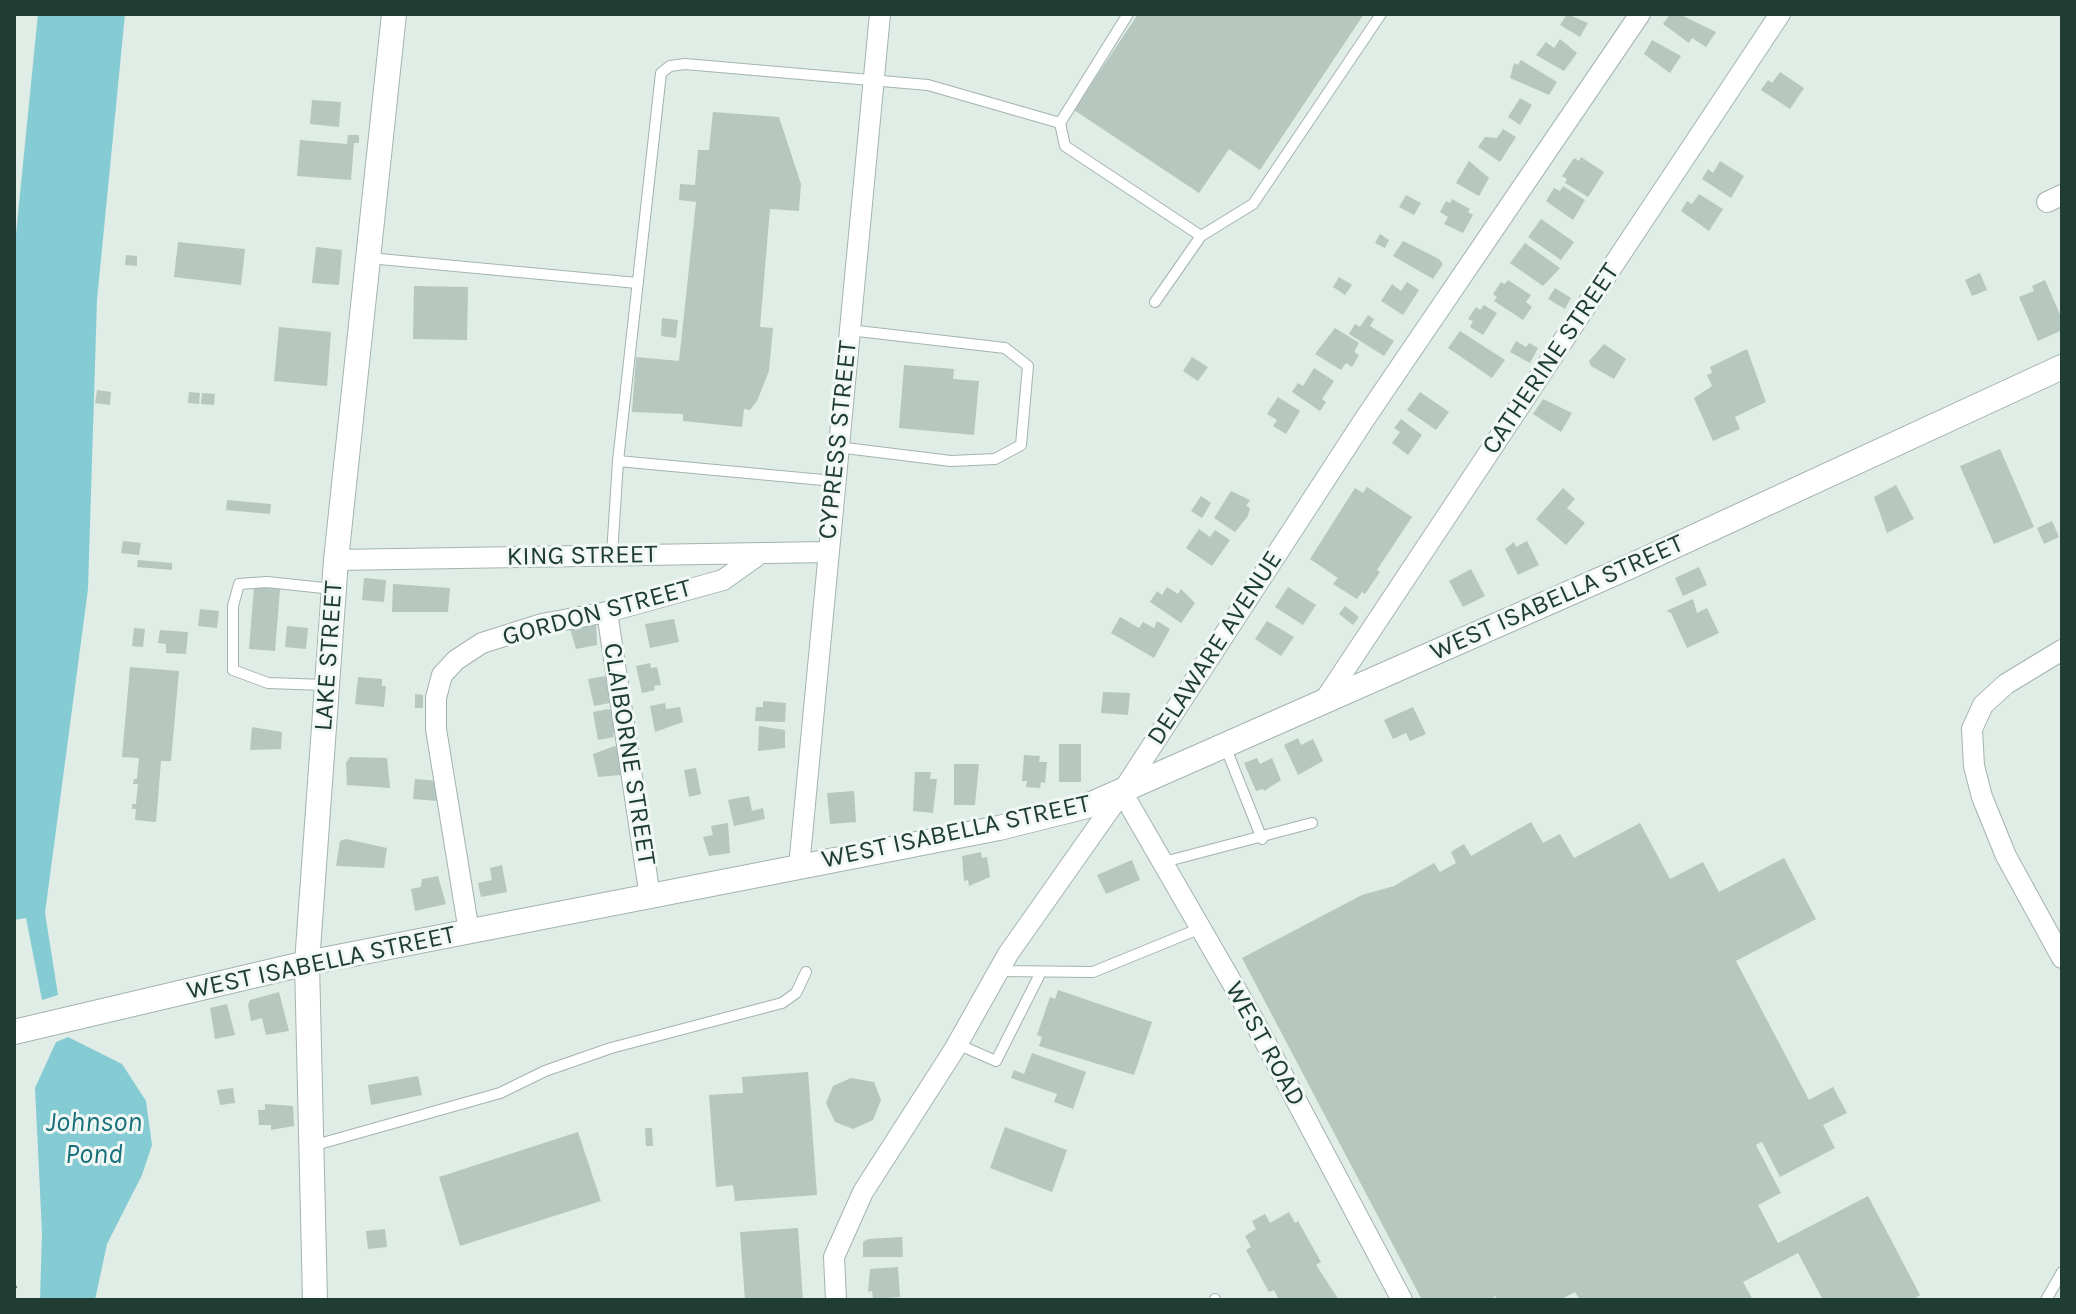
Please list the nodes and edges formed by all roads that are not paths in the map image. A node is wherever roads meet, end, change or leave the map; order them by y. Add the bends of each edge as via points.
1 (394, 14) edge
2 (880, 14) edge
3 (1128, 14) edge
4 (1381, 14) edge
5 (1640, 14) edge
6 (1780, 14) edge
7 (873, 79) junction
8 (1060, 123) junction
9 (1201, 236) junction
10 (368, 258) junction
11 (637, 283) junction
12 (1155, 302) dead end
13 (849, 330) junction
14 (2062, 367) edge
15 (837, 447) junction
16 (618, 461) junction
17 (834, 481) junction
18 (827, 552) junction
19 (761, 553) junction
20 (612, 555) junction
21 (336, 560) junction
22 (334, 589) junction
23 (607, 612) junction
24 (2060, 650) edge
25 (327, 685) junction
26 (1322, 704) junction
27 (1225, 746) junction
28 (1122, 792) junction
29 (1312, 823) dead end
30 (1262, 839) junction
31 (1164, 862) junction
32 (799, 867) junction
33 (650, 897) junction
34 (1201, 928) junction
35 (469, 932) junction
36 (2062, 958) edge
37 (307, 963) junction
38 (999, 971) junction
39 (806, 972) dead end
40 (1041, 972) junction
41 (14, 1032) edge
42 (957, 1044) junction
43 (312, 1146) junction
44 (2062, 1272) edge
45 (315, 1300) edge
46 (836, 1300) edge
47 (1402, 1300) edge
48 (2046, 1300) edge

1 - 10 street, LAKE STREET
2 - 7 street, CYPRESS STREET
3 - 8 lane
4 - 9 lane via 1253,204
5 - 28 street, DELAWARE AVENUE via 1364,420
6 - 26 street, CATHERINE STREET
7 - 8 lane via 928,85
7 - 11 lane via 685,64 664,70 658,85
7 - 13 street, CYPRESS STREET
8 - 9 lane via 1065,146
9 - 12 lane
10 - 11 lane
10 - 21 street, LAKE STREET
11 - 16 lane
13 - 15 street, CYPRESS STREET
13 - 15 lane via 1005,348 1028,366 1021,445 995,459 951,461
14 - 26 street, WEST ISABELLA STREET
15 - 17 street, CYPRESS STREET
16 - 17 lane
16 - 20 lane
17 - 18 street, CYPRESS STREET
18 - 19 street, KING STREET
18 - 32 street, CYPRESS STREET
19 - 20 street, KING STREET
19 - 23 street, GORDON STREET via 723,580
20 - 21 street, KING STREET
21 - 22 street, LAKE STREET
22 - 25 street, LAKE STREET
22 - 25 lane via 239,584 232,616 233,670 268,683
23 - 33 street, CLAIBORNE STREET
23 - 35 street, GORDON STREET via 482,643 442,675 436,729
24 - 36 street via 2006,684 1983,705 1972,729 1982,797 2006,856
25 - 37 street, LAKE STREET
26 - 27 street, WEST ISABELLA STREET
27 - 28 street, WEST ISABELLA STREET
27 - 30 lane
28 - 31 street, WEST ROAD
28 - 32 street, WEST ISABELLA STREET via 1046,817
28 - 38 street, DELAWARE AVENUE
29 - 30 lane
30 - 31 lane
31 - 34 street, WEST ROAD
32 - 33 street, WEST ISABELLA STREET
33 - 35 street, WEST ISABELLA STREET
34 - 40 lane via 1093,972
34 - 47 street, WEST ROAD
35 - 37 street, WEST ISABELLA STREET
37 - 41 street, WEST ISABELLA STREET
37 - 43 street, LAKE STREET
38 - 40 lane
38 - 42 street, DELAWARE AVENUE
39 - 43 lane via 796,993 782,1003 611,1048 500,1093
40 - 42 lane via 996,1061
42 - 46 street, DELAWARE AVENUE via 863,1192 834,1257
43 - 45 street, LAKE STREET
44 - 48 lane

